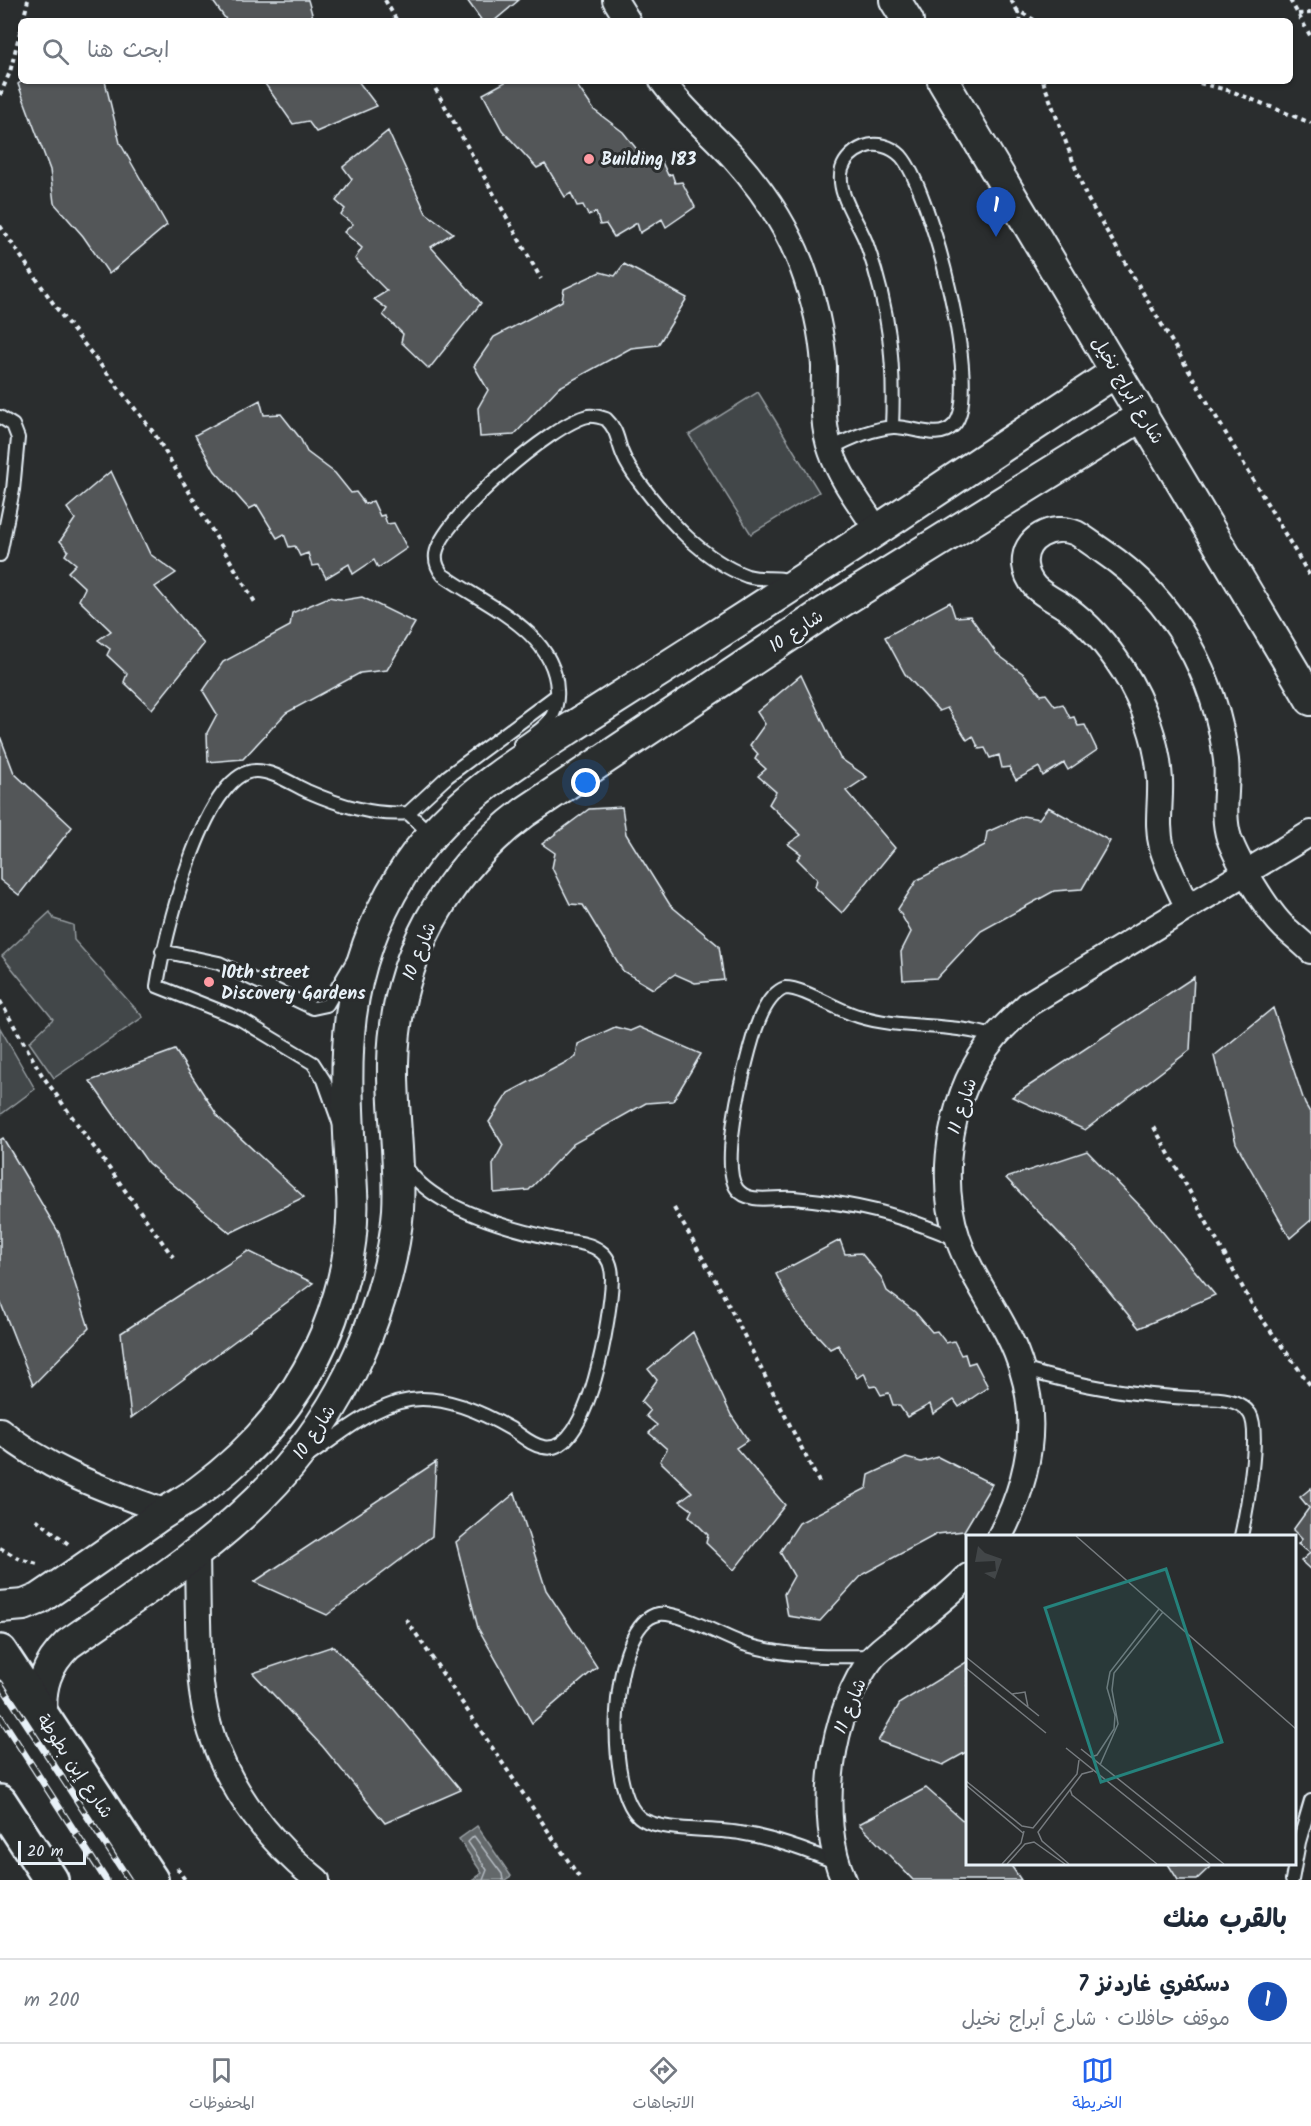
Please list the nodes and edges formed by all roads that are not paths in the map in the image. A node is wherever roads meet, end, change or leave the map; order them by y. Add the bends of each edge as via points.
1 (615, 0) edge
2 (895, 0) edge
3 (625, 18) edge
4 (906, 18) edge
5 (664, 84) edge
6 (945, 84) edge
7 (1116, 372) junction
8 (1143, 415) junction
9 (0, 417) edge
10 (892, 427) junction
11 (830, 450) junction
12 (904, 512) junction
13 (877, 530) junction
14 (0, 555) edge
15 (897, 568) junction
16 (796, 584) junction
17 (557, 695) junction
18 (1311, 700) edge
19 (498, 765) junction
20 (408, 813) junction
21 (1311, 833) edge
22 (432, 835) junction
23 (1246, 871) junction
24 (1187, 906) junction
25 (367, 948) junction
26 (162, 951) junction
27 (1311, 951) edge
28 (995, 1037) junction
29 (348, 1137) junction
30 (399, 1155) junction
31 (958, 1239) junction
32 (1022, 1369) junction
33 (0, 1430) edge
34 (266, 1432) junction
35 (289, 1469) junction
36 (154, 1520) junction
37 (1000, 1535) edge
38 (1240, 1535) edge
39 (197, 1554) junction
40 (966, 1578) edge
41 (0, 1607) edge
42 (0, 1652) edge
43 (873, 1656) junction
44 (42, 1718) junction
45 (1311, 1800) edge
46 (0, 1802) edge
47 (1296, 1863) edge
48 (1296, 1865) edge
49 (162, 1871) edge
50 (840, 1871) edge
51 (51, 1880) edge
52 (317, 1880) edge
53 (1292, 1880) edge

1 - 3 street
2 - 4 street
5 - 11 street via 761,191 800,262 819,330
6 - 7 street, شارع أبراج نخيل
7 - 8 street, شارع أبراج نخيل
7 - 12 street, شارع 10
8 - 15 street, شارع 10
8 - 18 street, شارع أبراج نخيل
9 - 14 lane via 13,425 18,438
10 - 10 lane via 932,433 951,428 957,422 962,406 960,357 943,260 924,204 902,157 880,145 856,150 842,169 841,181 874,265 888,321 894,379
10 - 11 lane via 860,435
11 - 13 street
12 - 13 street, شارع 10
12 - 15 street via 924,513 930,527 921,543
13 - 16 street, شارع 10
15 - 30 street, شارع 10 via 525,812 470,860 425,930 397,1014 393,1062
16 - 17 lane via 783,578 744,574 700,547 640,482 623,456 613,425 596,416 586,416 553,435 492,483 454,524 436,552 443,575 541,644 557,678
16 - 19 street, شارع 10
17 - 19 lane via 550,720
17 - 20 lane via 448,776
19 - 22 street, شارع 10
20 - 22 lane
20 - 26 lane via 366,812 271,774 255,771 239,775 227,786 187,865
21 - 23 street, شارع 11
22 - 25 street, شارع 10 via 402,873
23 - 24 street, شارع 11
23 - 24 street via 1229,838 1227,761 1216,706 1195,653 1164,606 1124,566 1063,529 1049,530 1036,537 1026,556 1028,577 1036,588 1070,610 1099,637 1123,669 1141,704 1154,742 1160,781 1162,848
23 - 27 street via 1273,914
24 - 28 street, شارع 11 via 1028,1004
25 - 26 lane via 345,971 327,1005 320,1008 219,963
25 - 29 street, شارع 10 via 355,981 346,1052
26 - 29 lane via 156,986 240,1019 313,1063 320,1069 333,1111
28 - 31 street, شارع 11 via 970,1077 951,1139 949,1185
28 - 31 lane via 969,1029 881,1022 785,988 774,994 761,1014 733,1122 733,1179 744,1195 864,1206 902,1216
29 - 34 street, شارع 10 via 352,1196 347,1265 333,1317 315,1359
30 - 35 street, شارع 10 via 398,1212 372,1322 350,1374
30 - 35 lane via 410,1175 428,1192 448,1202 506,1226 600,1250 609,1260 612,1273 611,1305 599,1368 567,1439 551,1448 537,1445 461,1406 420,1399 399,1402 371,1414
31 - 32 street, شارع 11
32 - 37 street, شارع 11 via 1030,1441 1019,1496
32 - 38 lane via 1076,1385 1132,1395 1228,1399 1242,1406 1251,1415 1254,1431
33 - 36 street via 51,1466 125,1496
34 - 35 street via 272,1454
34 - 36 street, شارع 10 via 205,1486
35 - 39 street, شارع 10 via 258,1502
36 - 41 street, شارع 10 via 39,1599
39 - 44 street, شارع 10 via 56,1656 42,1685
39 - 52 street via 201,1684 212,1733 231,1779 258,1821 291,1859
40 - 43 street, شارع 11
42 - 44 main road, شارع إبن بطوطة
43 - 50 street, شارع 11 via 852,1694 832,1761 829,1800
43 - 50 lane via 780,1653 713,1633 669,1614 656,1614 636,1629 621,1680 616,1718 618,1757 626,1794 640,1818 667,1827 721,1830 764,1838
44 - 49 main road, شارع إبن بطوطة
45 - 47 lane
46 - 51 main road
48 - 53 lane

